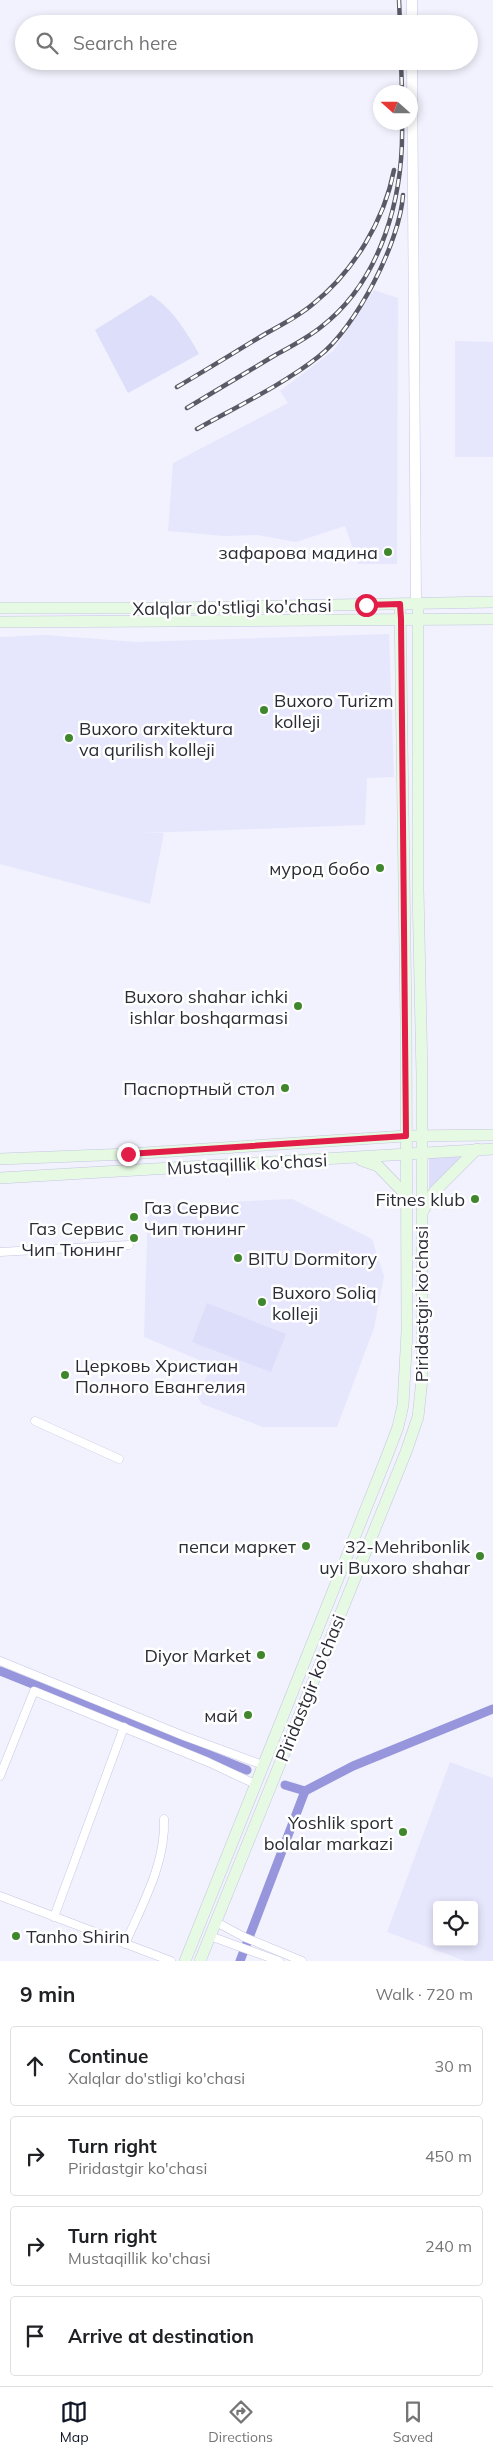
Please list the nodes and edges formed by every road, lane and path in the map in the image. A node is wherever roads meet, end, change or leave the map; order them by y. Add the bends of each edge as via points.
1 (412, 0) edge
2 (412, 15) edge
3 (412, 70) edge
4 (493, 602) edge
5 (400, 604) junction
6 (417, 604) junction
7 (0, 608) edge
8 (401, 619) junction
9 (418, 619) junction
10 (493, 619) edge
11 (0, 622) edge
12 (418, 889) junction
13 (404, 890) junction
14 (493, 1135) edge
15 (406, 1136) junction
16 (422, 1136) junction
17 (477, 1149) junction
18 (493, 1149) edge
19 (421, 1152) junction
20 (406, 1153) junction
21 (90, 1155) junction
22 (352, 1158) junction
23 (0, 1159) edge
24 (90, 1173) junction
25 (0, 1178) edge
26 (406, 1194) junction
27 (422, 1212) junction
28 (129, 1246) dead end
29 (0, 1252) edge
30 (36, 1421) dead end
31 (387, 1456) junction
32 (119, 1459) dead end
33 (402, 1462) junction
34 (0, 1661) edge
35 (124, 1727) junction
36 (263, 1765) junction
37 (276, 1771) junction
38 (0, 1776) edge
39 (255, 1784) junction
40 (164, 1819) dead end
41 (0, 1896) edge
42 (54, 1917) junction
43 (216, 1922) junction
44 (210, 1936) junction
45 (125, 1944) junction
46 (171, 1961) edge
47 (185, 1961) edge
48 (200, 1961) edge
49 (279, 1961) edge
50 (302, 1961) edge

1 - 2 street
3 - 6 street
4 - 6 main road, Xalqlar do'stligi ko'chasi
5 - 6 main road, Xalqlar do'stligi ko'chasi
5 - 7 main road, Xalqlar do'stligi ko'chasi
5 - 8 main road, Piridastgir ko'chasi
6 - 9 main road, Piridastgir ko'chasi
8 - 9 main road, Xalqlar do'stligi ko'chasi
8 - 11 main road, Xalqlar do'stligi ko'chasi
8 - 13 main road, Piridastgir ko'chasi
9 - 10 main road, Xalqlar do'stligi ko'chasi
9 - 12 main road, Piridastgir ko'chasi
12 - 13 main road
12 - 16 main road, Piridastgir ko'chasi
13 - 15 main road, Piridastgir ko'chasi
14 - 16 main road, Mustaqillik ko'chasi
15 - 16 main road, Mustaqillik ko'chasi
15 - 20 main road, Piridastgir ko'chasi
15 - 21 main road, Mustaqillik ko'chasi
16 - 19 main road, Piridastgir ko'chasi
17 - 18 main road, Mustaqillik ko'chasi
17 - 19 main road, Mustaqillik ko'chasi
17 - 27 main road via 434,1192
19 - 20 main road, Mustaqillik ko'chasi
19 - 27 main road, Piridastgir ko'chasi
20 - 22 main road, Mustaqillik ko'chasi
20 - 26 main road, Piridastgir ko'chasi
21 - 23 main road, Mustaqillik ko'chasi
21 - 24 main road
22 - 24 main road, Mustaqillik ko'chasi
22 - 26 main road via 378,1166
24 - 25 main road, Mustaqillik ko'chasi
26 - 31 main road, Piridastgir ko'chasi via 406,1376 398,1427
27 - 33 main road, Piridastgir ko'chasi via 420,1399 418,1417
28 - 29 street
30 - 32 street
31 - 33 main road
31 - 36 main road, Piridastgir ko'chasi
33 - 37 main road, Piridastgir ko'chasi
34 - 36 street
35 - 38 street via 34,1691
35 - 39 street
35 - 42 street
36 - 37 main road
36 - 39 main road, Piridastgir ko'chasi
37 - 43 main road, Piridastgir ko'chasi
39 - 47 main road, Piridastgir ko'chasi
40 - 45 street via 162,1850
41 - 42 street
42 - 45 street
43 - 44 main road, Piridastgir ko'chasi
43 - 50 street via 247,1939
44 - 48 main road, Piridastgir ko'chasi
44 - 49 street
45 - 46 street

